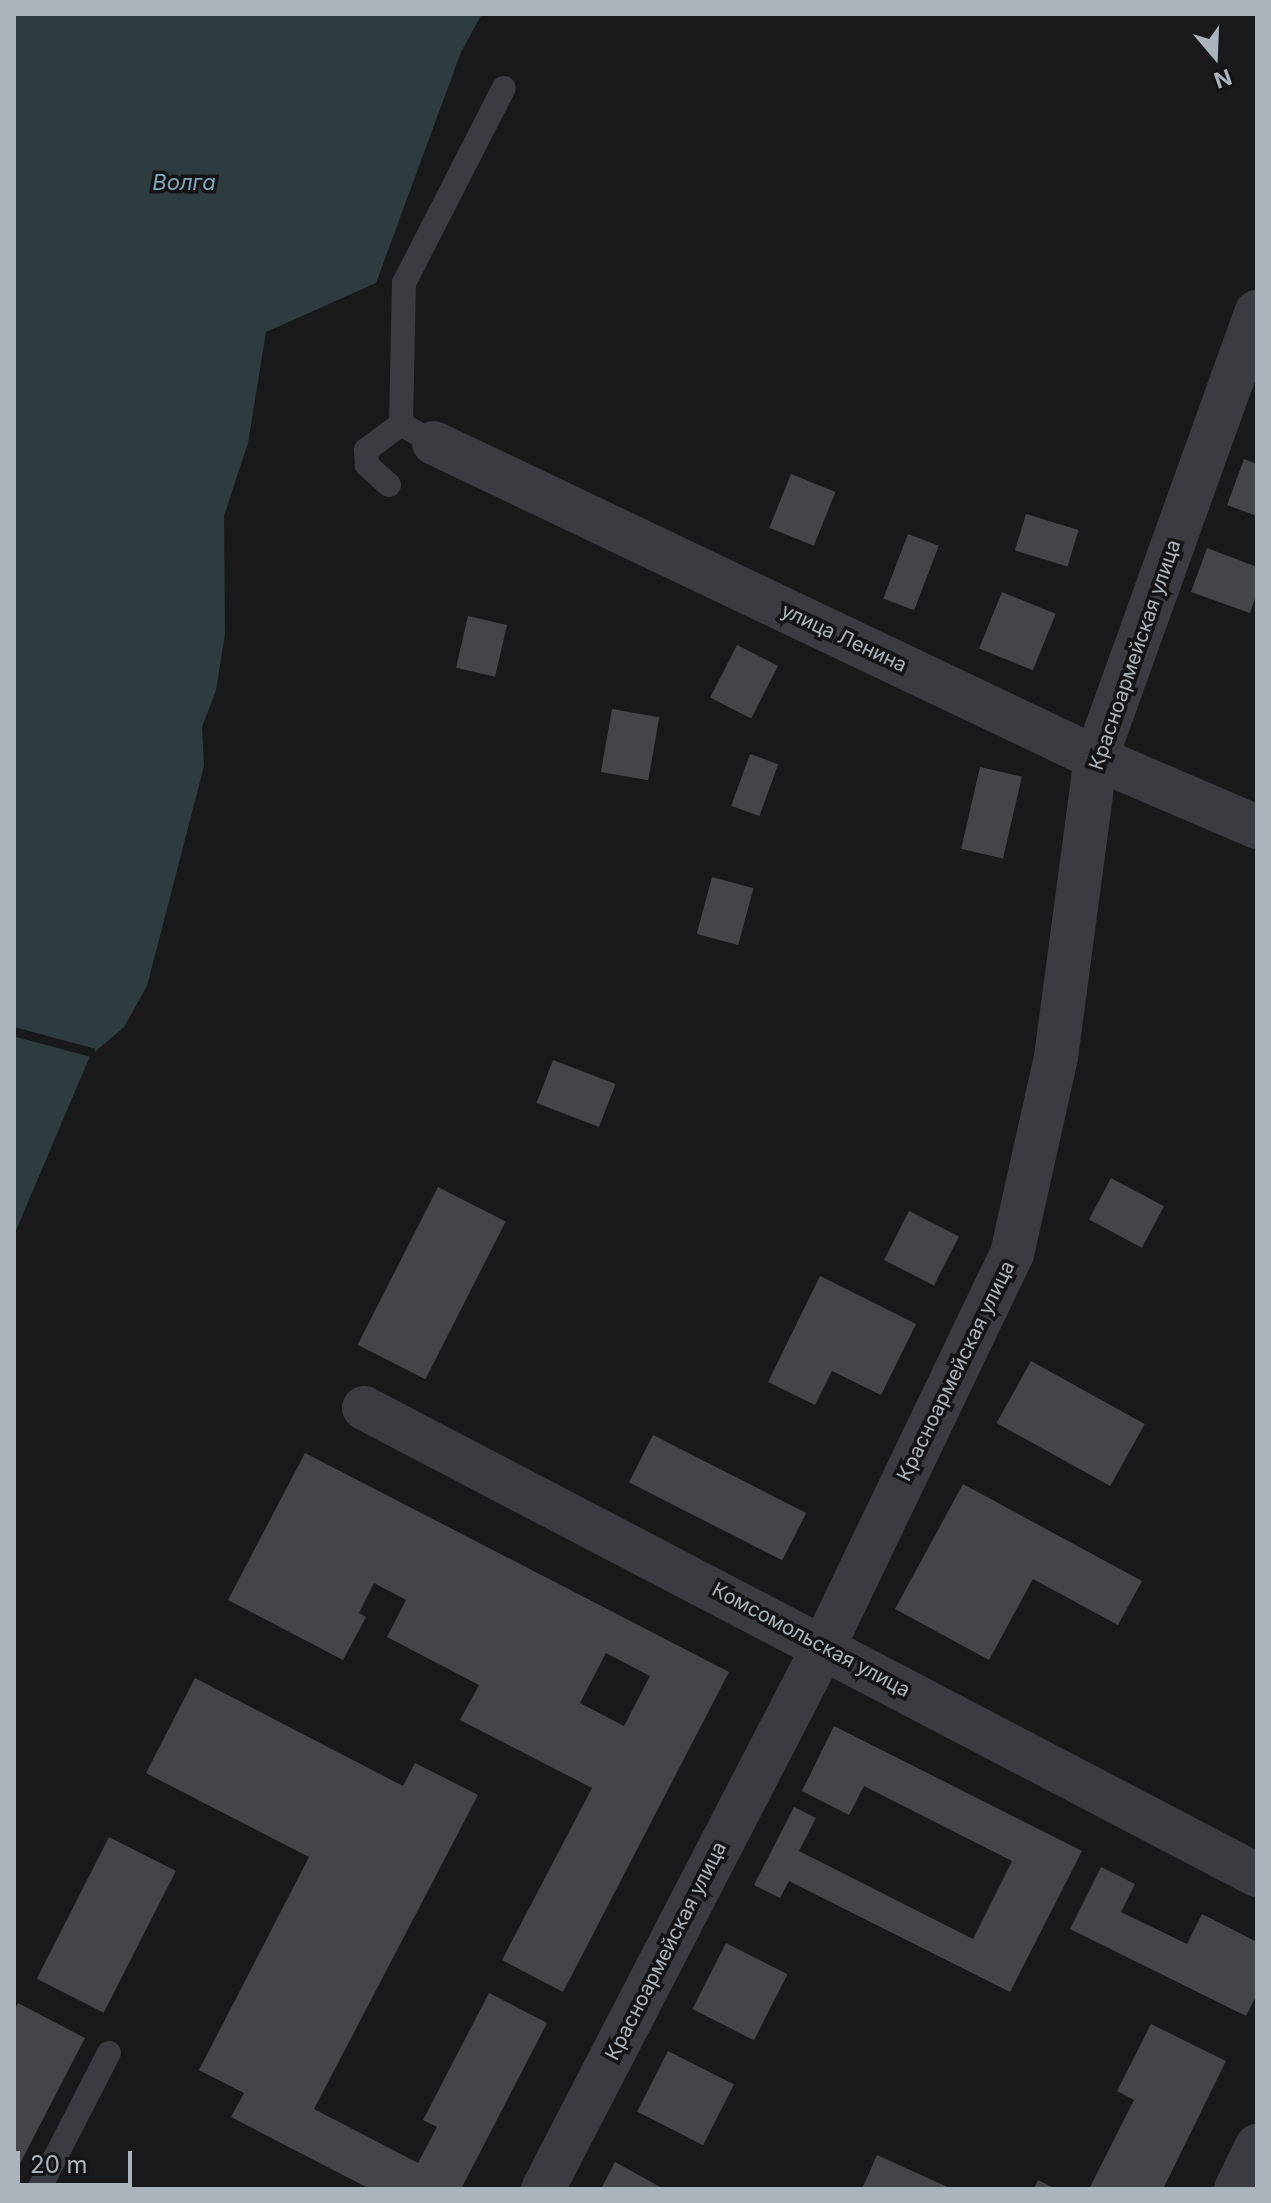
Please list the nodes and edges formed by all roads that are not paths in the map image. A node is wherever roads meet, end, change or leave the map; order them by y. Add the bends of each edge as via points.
1 (504, 88) dead end
2 (1257, 312) edge
3 (418, 434) junction
4 (389, 485) dead end
5 (1096, 758) junction
6 (1257, 827) edge
7 (364, 1408) dead end
8 (824, 1646) junction
9 (1257, 1875) edge
10 (109, 2053) dead end
11 (1257, 2146) edge
12 (39, 2189) edge
13 (543, 2189) edge
14 (1236, 2189) edge

1 - 3 lane via 404,283
2 - 5 street, Красноармейская улица
3 - 4 lane via 366,450 367,465
3 - 5 street, улица Ленина
5 - 6 street, улица Ленина
5 - 8 street, Красноармейская улица via 1056,1057 1012,1254
7 - 8 street, Комсомольская улица
8 - 9 street, Комсомольская улица
8 - 13 street, Красноармейская улица
10 - 12 lane
11 - 14 street

